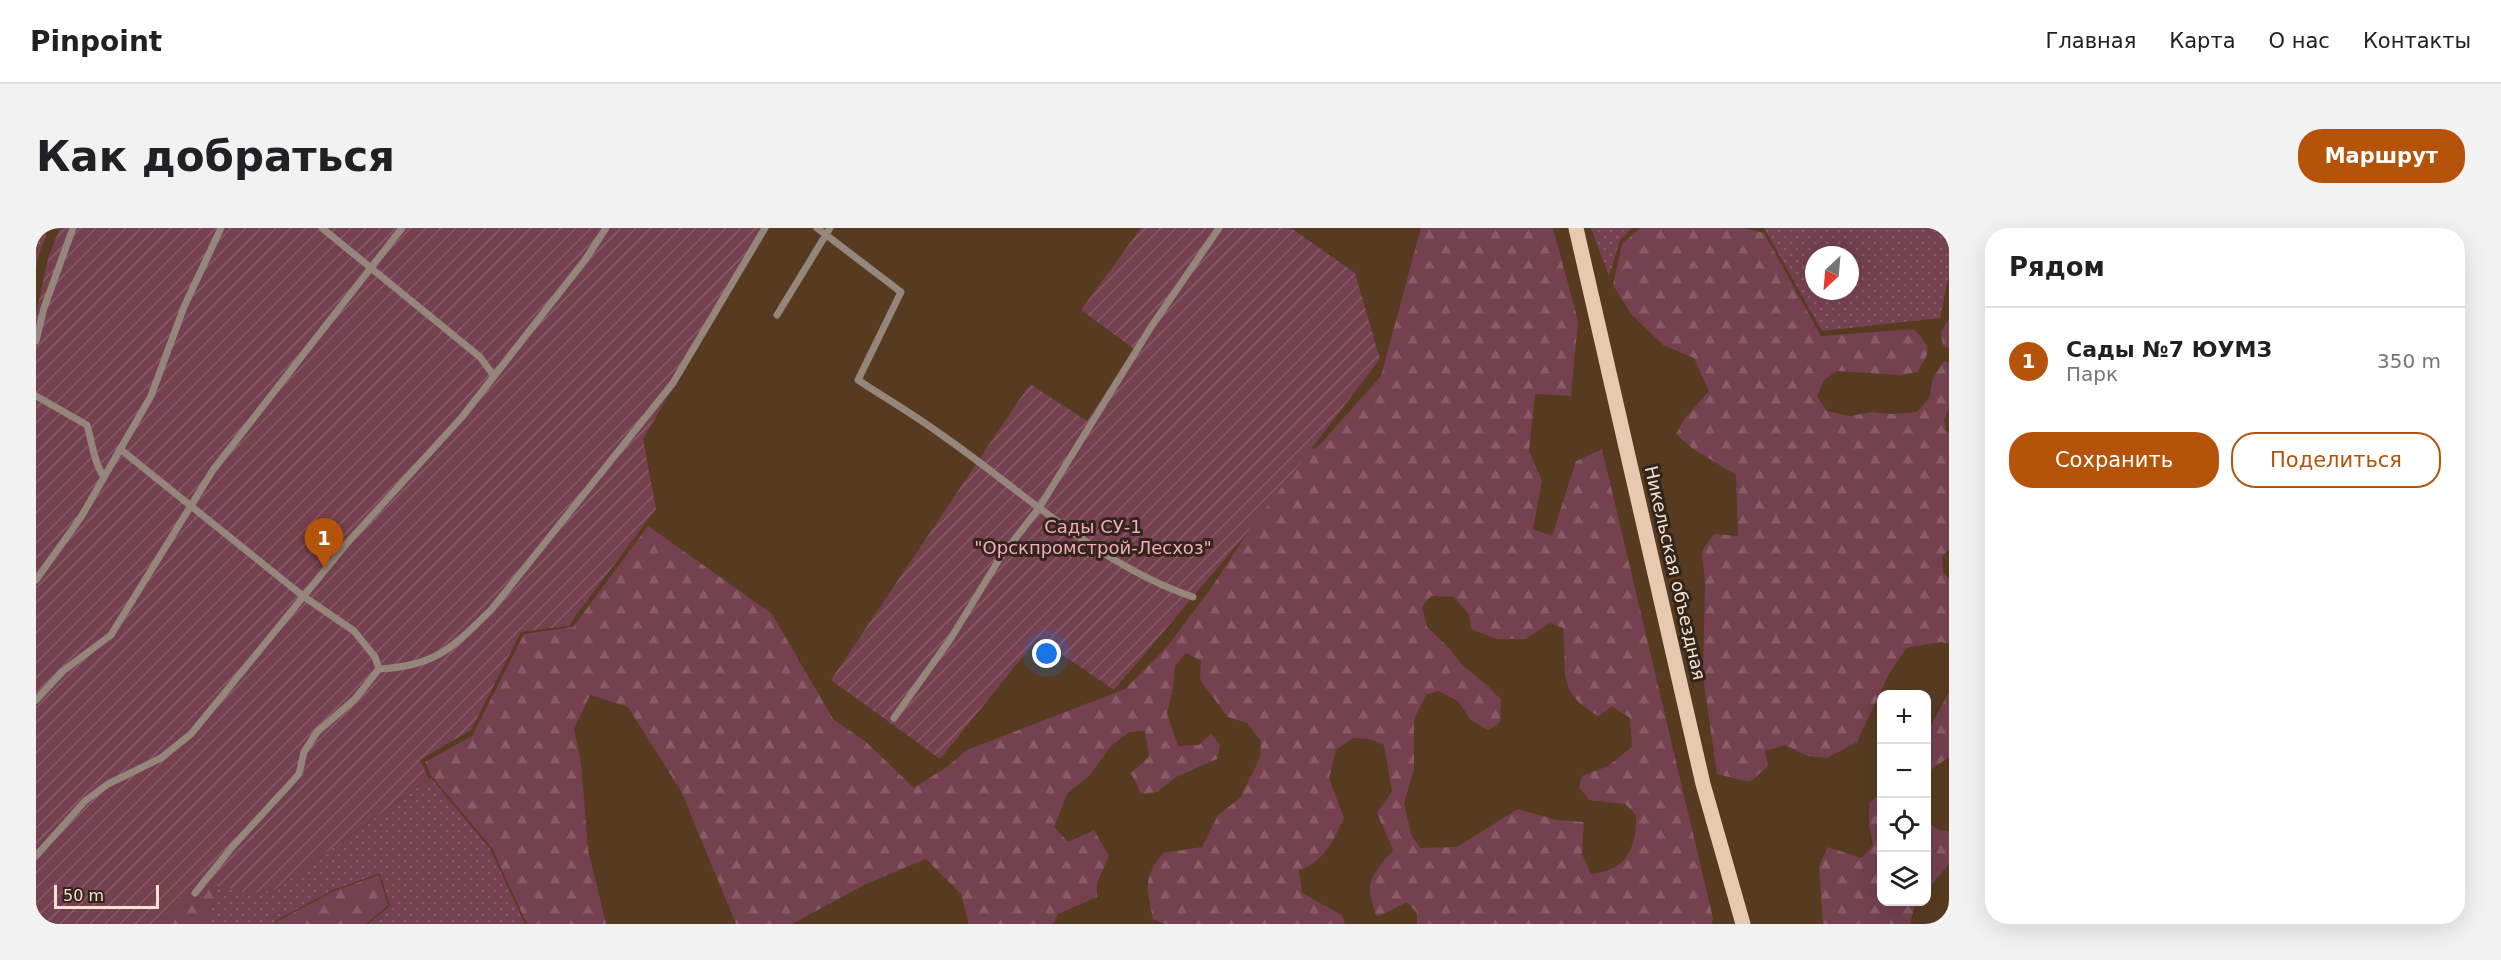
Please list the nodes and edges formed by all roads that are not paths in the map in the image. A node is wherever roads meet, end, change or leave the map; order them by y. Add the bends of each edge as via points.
1 (73, 228) edge
2 (221, 228) edge
3 (322, 228) edge
4 (402, 228) edge
5 (606, 228) edge
6 (765, 228) edge
7 (817, 228) edge
8 (830, 228) edge
9 (1219, 228) edge
10 (1576, 228) edge
11 (826, 236) junction
12 (371, 266) junction
13 (777, 315) dead end
14 (36, 341) edge
15 (494, 376) junction
16 (36, 396) edge
17 (120, 449) junction
18 (104, 477) junction
19 (193, 506) junction
20 (1039, 508) junction
21 (36, 580) edge
22 (303, 596) junction
23 (1193, 597) dead end
24 (378, 669) junction
25 (36, 700) edge
26 (894, 718) dead end
27 (36, 856) edge
28 (195, 893) dead end
29 (1743, 924) edge

1 - 14 lane
2 - 17 lane via 184,307 150,396
3 - 12 lane
4 - 12 lane
5 - 15 lane
6 - 24 lane via 674,383 491,610 437,657 403,668
7 - 11 lane
8 - 11 lane
9 - 20 lane via 1151,327
10 - 29 main road, Никельская объездная via 1703,784
11 - 13 lane
11 - 20 lane via 902,292 858,380 940,433
12 - 15 lane via 480,357
12 - 19 lane via 213,470
15 - 22 lane
16 - 18 lane via 87,425 97,467
17 - 18 lane
17 - 19 lane
18 - 21 lane
19 - 22 lane
19 - 25 lane via 111,635 63,671
20 - 23 lane via 1101,553 1163,587
20 - 26 lane via 1000,558 951,638
22 - 24 lane via 354,632 375,657
22 - 27 lane via 191,734 161,758 108,784 85,801
24 - 28 lane via 355,699 317,732 304,752 299,774

